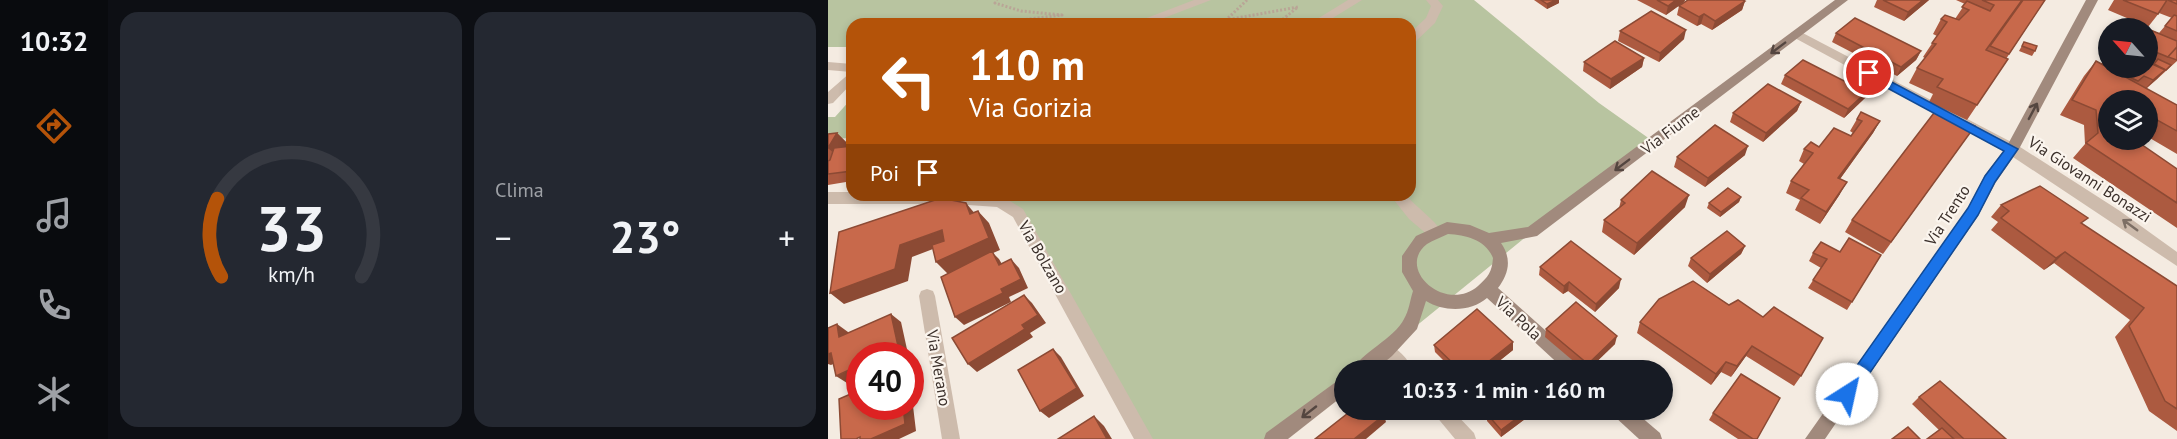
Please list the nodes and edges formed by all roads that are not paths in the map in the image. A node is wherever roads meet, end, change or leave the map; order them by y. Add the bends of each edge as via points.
1 (1205, 0) edge
2 (1356, 0) edge
3 (1432, 0) edge
4 (1842, 0) edge
5 (2091, 0) edge
6 (1154, 18) edge
7 (1325, 18) edge
8 (1416, 34) edge
9 (1797, 34) junction
10 (828, 66) edge
11 (846, 68) edge
12 (846, 82) edge
13 (828, 100) edge
14 (2012, 149) junction
15 (828, 198) edge
16 (846, 198) edge
17 (988, 201) edge
18 (1402, 201) edge
19 (1434, 232) junction
20 (1489, 239) junction
21 (2177, 260) edge
22 (1488, 289) junction
23 (1421, 292) junction
24 (927, 296) dead end
25 (1386, 351) junction
26 (1375, 360) edge
27 (1395, 360) edge
28 (1566, 360) edge
29 (1334, 392) edge
30 (1449, 420) edge
31 (1631, 420) edge
32 (951, 439) edge
33 (1144, 439) edge
34 (1273, 439) edge
35 (1467, 439) edge
36 (1653, 439) edge
37 (1814, 439) edge

1 - 6 street
2 - 7 street
3 - 8 street via 1437,6 1431,20
4 - 9 street, Via Fiume
14 -> 5 street, Via Trento
9 - 14 street, Via Giovanni Bonazzi
9 -> 20 street, Via Fiume via 1532,232
10 - 11 street
12 - 13 street
21 -> 14 street, Via Giovanni Bonazzi
14 - 37 street, Via Trento via 1973,212
15 - 16 street, Via Bolzano
17 - 33 street, Via Bolzano via 1000,202 1018,213
18 - 19 street
19 - 20 street via 1462,228
19 - 23 street via 1417,245 1408,263 1410,276
20 - 22 street via 1498,251 1500,264
22 - 23 street via 1460,302 1444,302
22 - 28 street, Via Pola
23 - 25 street via 1411,324
24 - 32 street, Via Merano
25 - 26 street
25 - 27 street
29 -> 34 street
30 - 35 street
31 - 36 street

